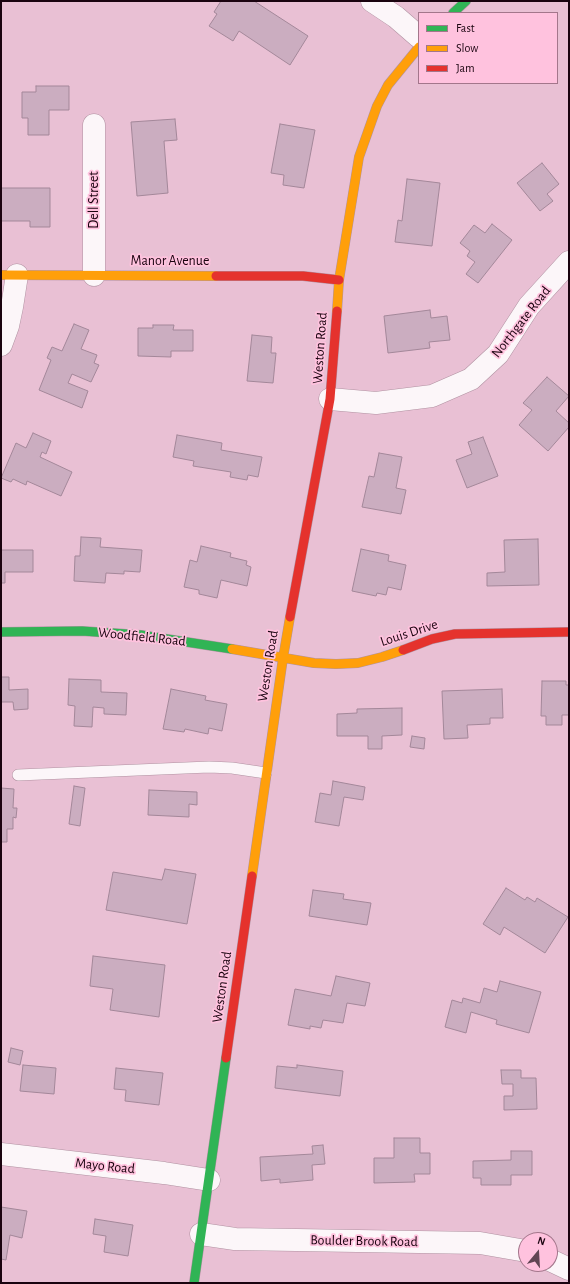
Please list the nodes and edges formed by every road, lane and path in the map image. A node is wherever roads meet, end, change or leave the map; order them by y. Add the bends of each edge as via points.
1 (372, 1) edge
2 (466, 1) edge
3 (454, 12) edge
4 (418, 36) edge
5 (418, 48) edge
6 (94, 126) dead end
7 (569, 262) edge
8 (9, 275) edge
9 (94, 275) junction
10 (339, 280) junction
11 (1, 345) edge
12 (330, 399) junction
13 (1, 632) edge
14 (569, 632) edge
15 (282, 658) junction
16 (266, 773) junction
17 (18, 775) dead end
18 (1, 1154) edge
19 (209, 1180) junction
20 (201, 1234) junction
21 (518, 1250) edge
22 (558, 1264) edge
23 (569, 1269) edge
24 (194, 1283) edge

1 - 4 street
2 - 3 main road
5 - 10 main road, Weston Road via 388,85 367,132 359,157
6 - 9 street, Dell Street
7 - 12 street, Northgate Road via 529,306 498,354 471,379 432,396 376,403
8 - 9 main road, Manor Avenue
8 - 11 street via 12,307
9 - 10 main road, Manor Avenue via 303,276
10 - 12 main road, Weston Road
12 - 15 main road, Weston Road
13 - 15 main road, Woodfield Road via 82,631 142,635
14 - 15 main road, Louis Drive via 455,634 358,663 314,663
15 - 16 main road, Weston Road
16 - 17 lane via 232,768 208,768
16 - 19 main road, Weston Road
18 - 19 street, Mayo Road
19 - 20 main road, Weston Road
20 - 21 street, Boulder Brook Road via 235,1239 480,1243
20 - 24 main road, Weston Road
22 - 23 street

